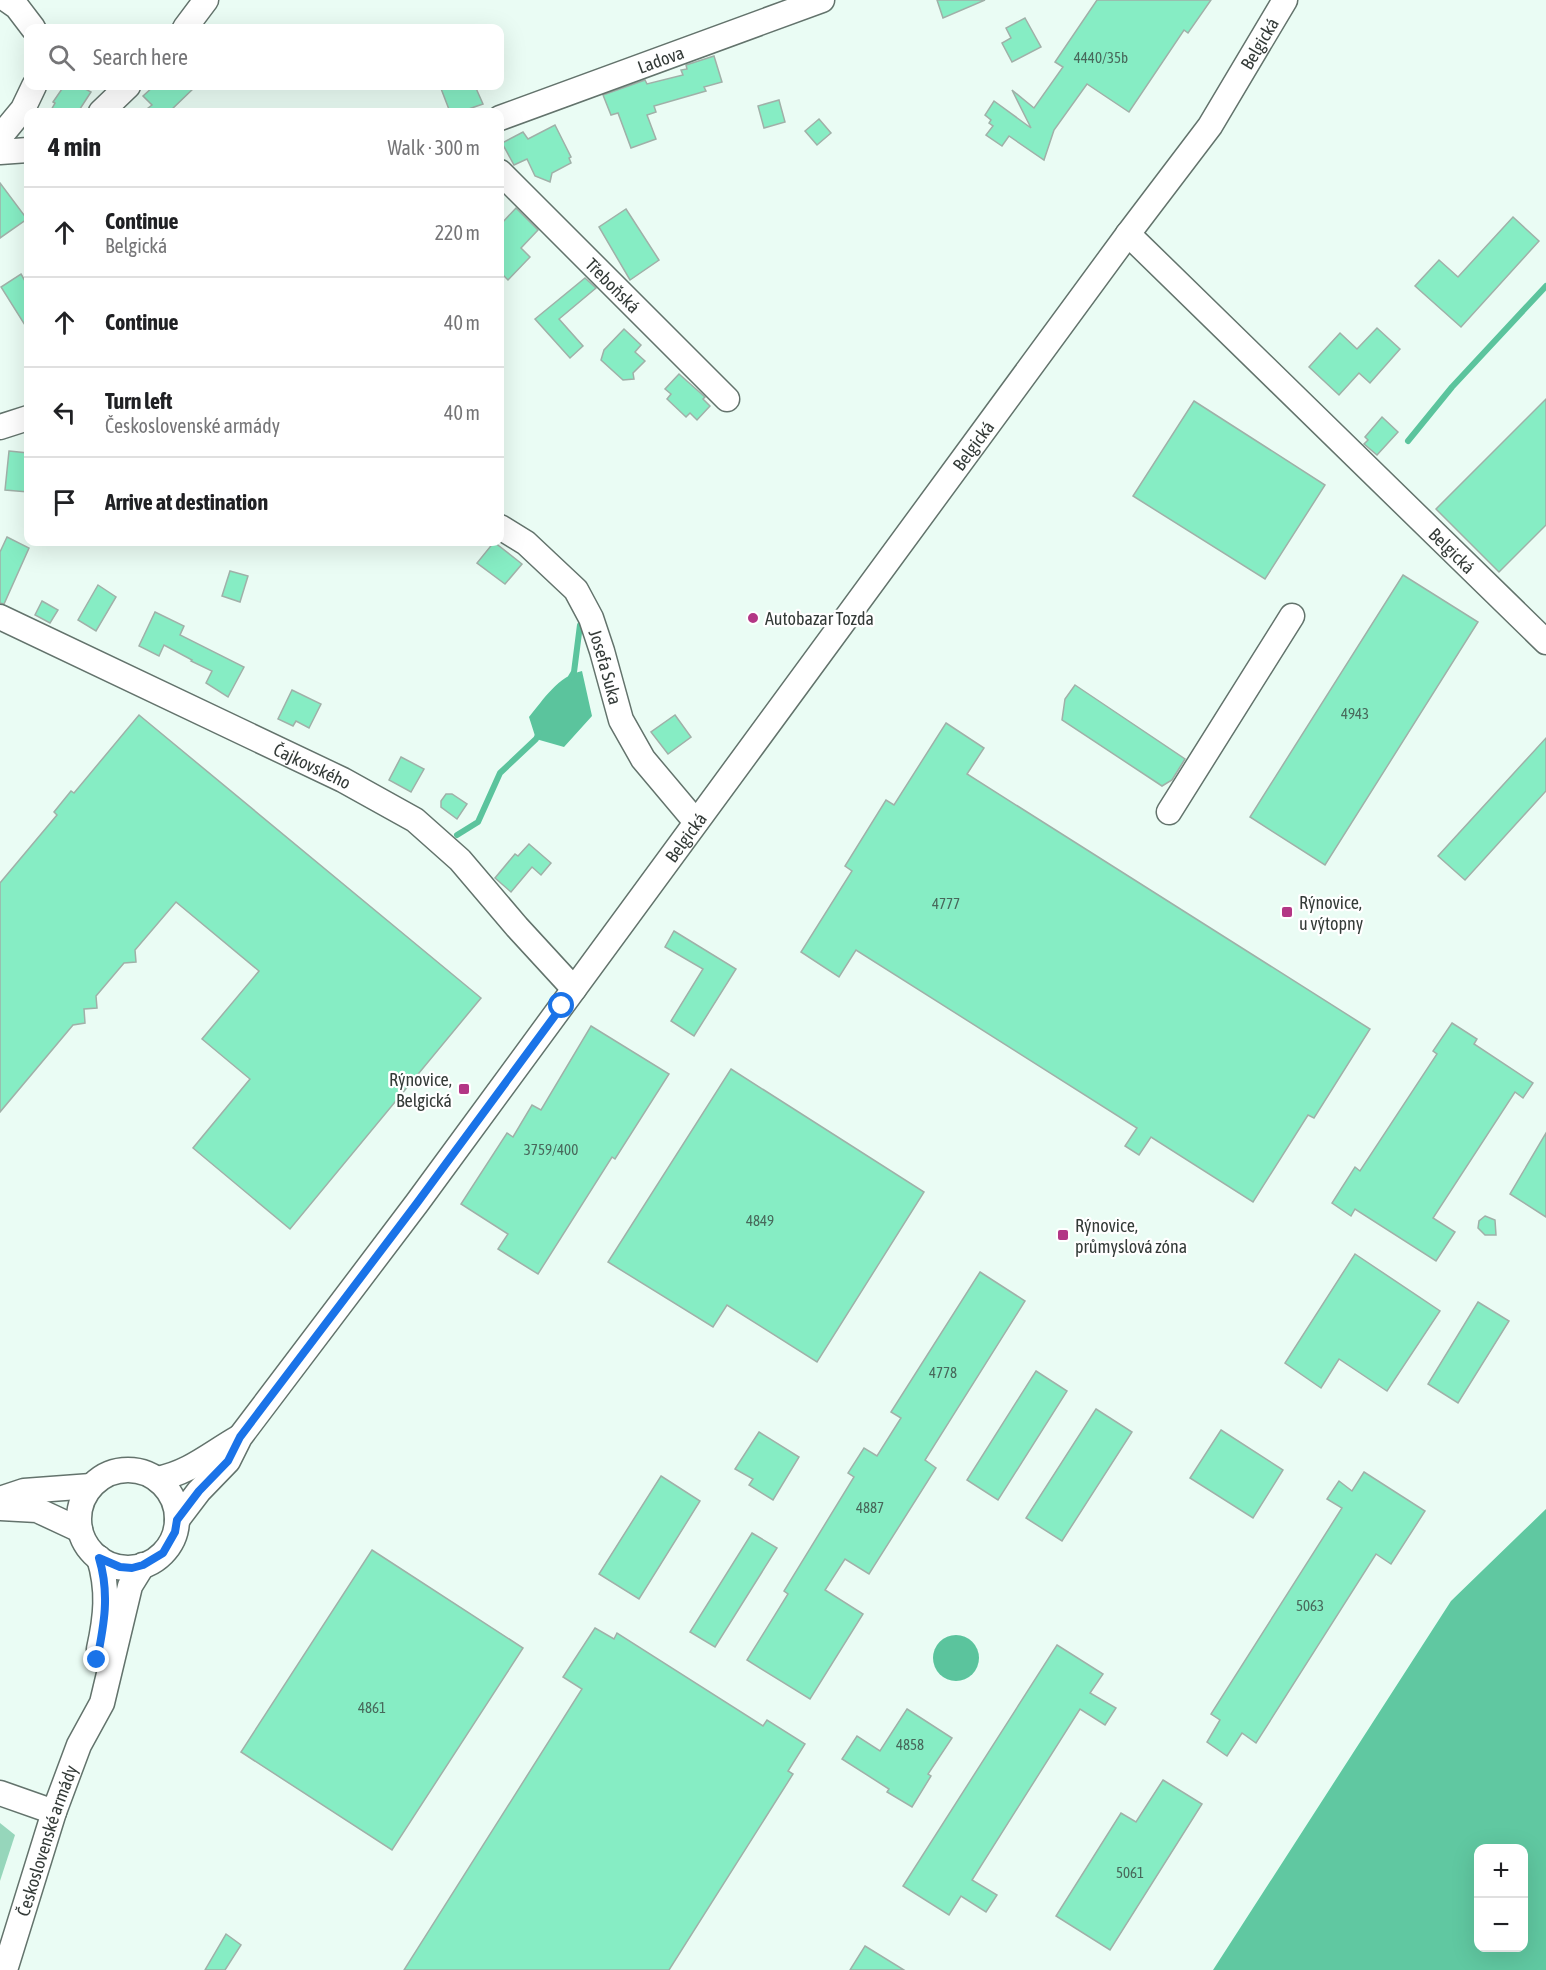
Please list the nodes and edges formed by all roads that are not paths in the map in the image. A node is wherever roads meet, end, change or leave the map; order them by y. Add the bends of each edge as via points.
1 (7, 0) edge
2 (206, 0) edge
3 (822, 0) edge
4 (1285, 0) edge
5 (30, 24) edge
6 (188, 24) edge
7 (32, 90) edge
8 (124, 90) edge
9 (105, 108) edge
10 (504, 117) edge
11 (0, 137) edge
12 (24, 150) edge
13 (0, 152) edge
14 (504, 176) edge
15 (1128, 234) junction
16 (727, 399) dead end
17 (24, 419) edge
18 (0, 426) edge
19 (504, 529) edge
20 (1292, 616) dead end
21 (0, 617) edge
22 (1546, 642) edge
23 (1169, 812) dead end
24 (696, 822) junction
25 (574, 989) junction
26 (240, 1437) junction
27 (157, 1479) junction
28 (91, 1486) junction
29 (0, 1499) edge
30 (0, 1508) edge
31 (80, 1530) junction
32 (178, 1539) junction
33 (99, 1558) junction
34 (143, 1565) junction
35 (79, 1745) junction
36 (0, 1793) edge
37 (54, 1812) junction
38 (5, 1970) edge

1 - 5 street
2 - 6 street
3 - 10 street, Ladova
4 - 15 street, Belgická via 1210,126
7 - 11 street via 23,109
8 - 9 street
12 - 13 street
14 - 16 street, Třeboňská
15 - 22 street, Belgická
15 - 24 street, Belgická
17 - 18 street
19 - 24 street, Josefa Suka via 526,543 576,590 591,618 621,720 643,759
20 - 23 street
21 - 25 street, Čajkovského via 344,780 415,820 460,860
24 - 25 street, Belgická
25 - 26 street, Belgická
26 - 27 street, Belgická via 188,1470
26 - 32 street, Belgická via 228,1461 199,1491
27 - 28 street via 122,1469 99,1478
27 - 32 street via 176,1508
28 - 29 street via 24,1491
28 - 31 street via 80,1506
30 - 31 street via 37,1509
31 - 33 street
32 - 34 street
33 - 34 street via 120,1567
33 - 35 street, Československé armády via 104,1576 105,1618
34 - 35 street, Československé armády via 130,1586 102,1703
35 - 37 street, Československé armády
36 - 37 street
37 - 38 street, Československé armády

